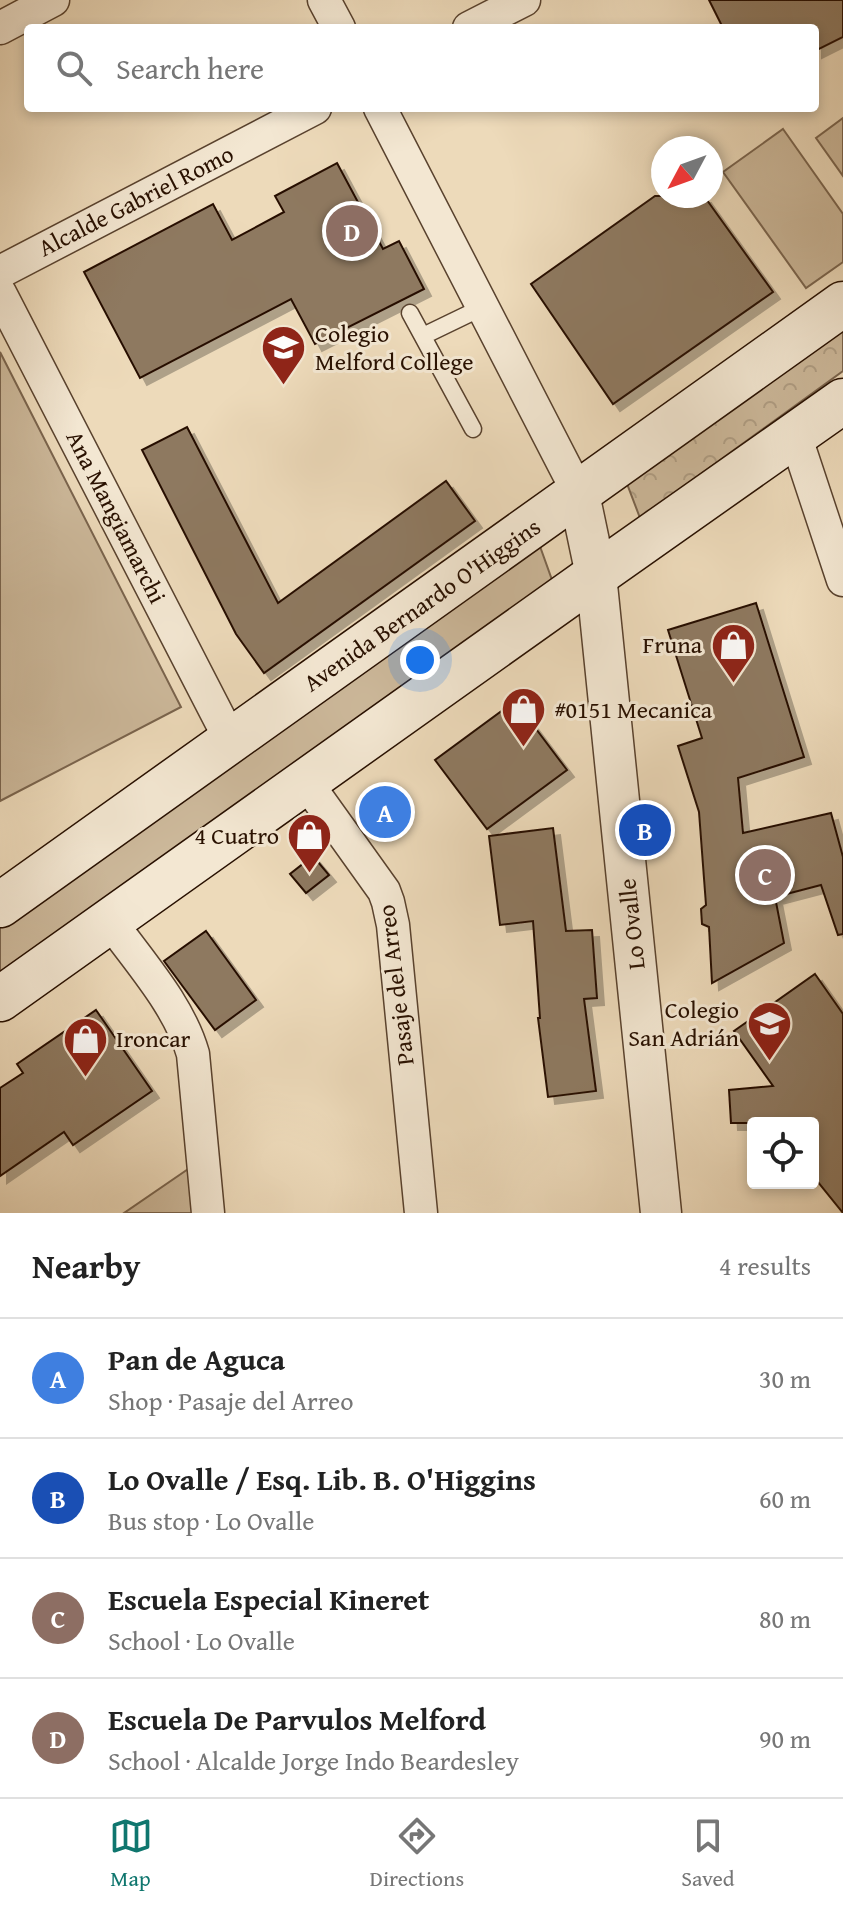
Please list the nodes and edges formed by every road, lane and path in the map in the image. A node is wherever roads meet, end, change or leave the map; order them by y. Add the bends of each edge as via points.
1 (53, 0) edge
2 (324, 0) edge
3 (524, 0) edge
4 (337, 24) edge
5 (477, 24) edge
6 (0, 28) edge
7 (307, 112) edge
8 (382, 112) edge
9 (0, 272) edge
10 (0, 293) edge
11 (843, 304) edge
12 (483, 307) junction
13 (410, 313) dead end
14 (423, 336) junction
15 (843, 401) edge
16 (473, 429) dead end
17 (795, 435) junction
18 (579, 494) junction
19 (596, 575) junction
20 (843, 580) edge
21 (231, 741) junction
22 (306, 782) junction
23 (0, 905) edge
24 (110, 921) junction
25 (0, 999) edge
26 (208, 1213) edge
27 (421, 1213) edge
28 (661, 1213) edge

1 - 6 street
2 - 4 street
3 - 5 street
7 - 9 street, Alcalde Gabriel Romo
8 - 12 street
10 - 21 street, Ana Mangiamarchi
11 - 18 main road, Avenida Bernardo O'Higgins
12 - 14 lane
12 - 18 street
13 - 14 lane
14 - 16 lane
15 - 17 main road
17 - 19 main road
17 - 20 street
18 - 19 street, Lo Ovalle
18 - 21 main road, Avenida Bernardo O'Higgins
19 - 22 main road
19 - 28 street, Lo Ovalle
21 - 23 main road, Avenida Bernardo O'Higgins
22 - 24 main road
22 - 27 street, Pasaje del Arreo via 388,902
24 - 25 main road
24 - 26 street via 189,1038

